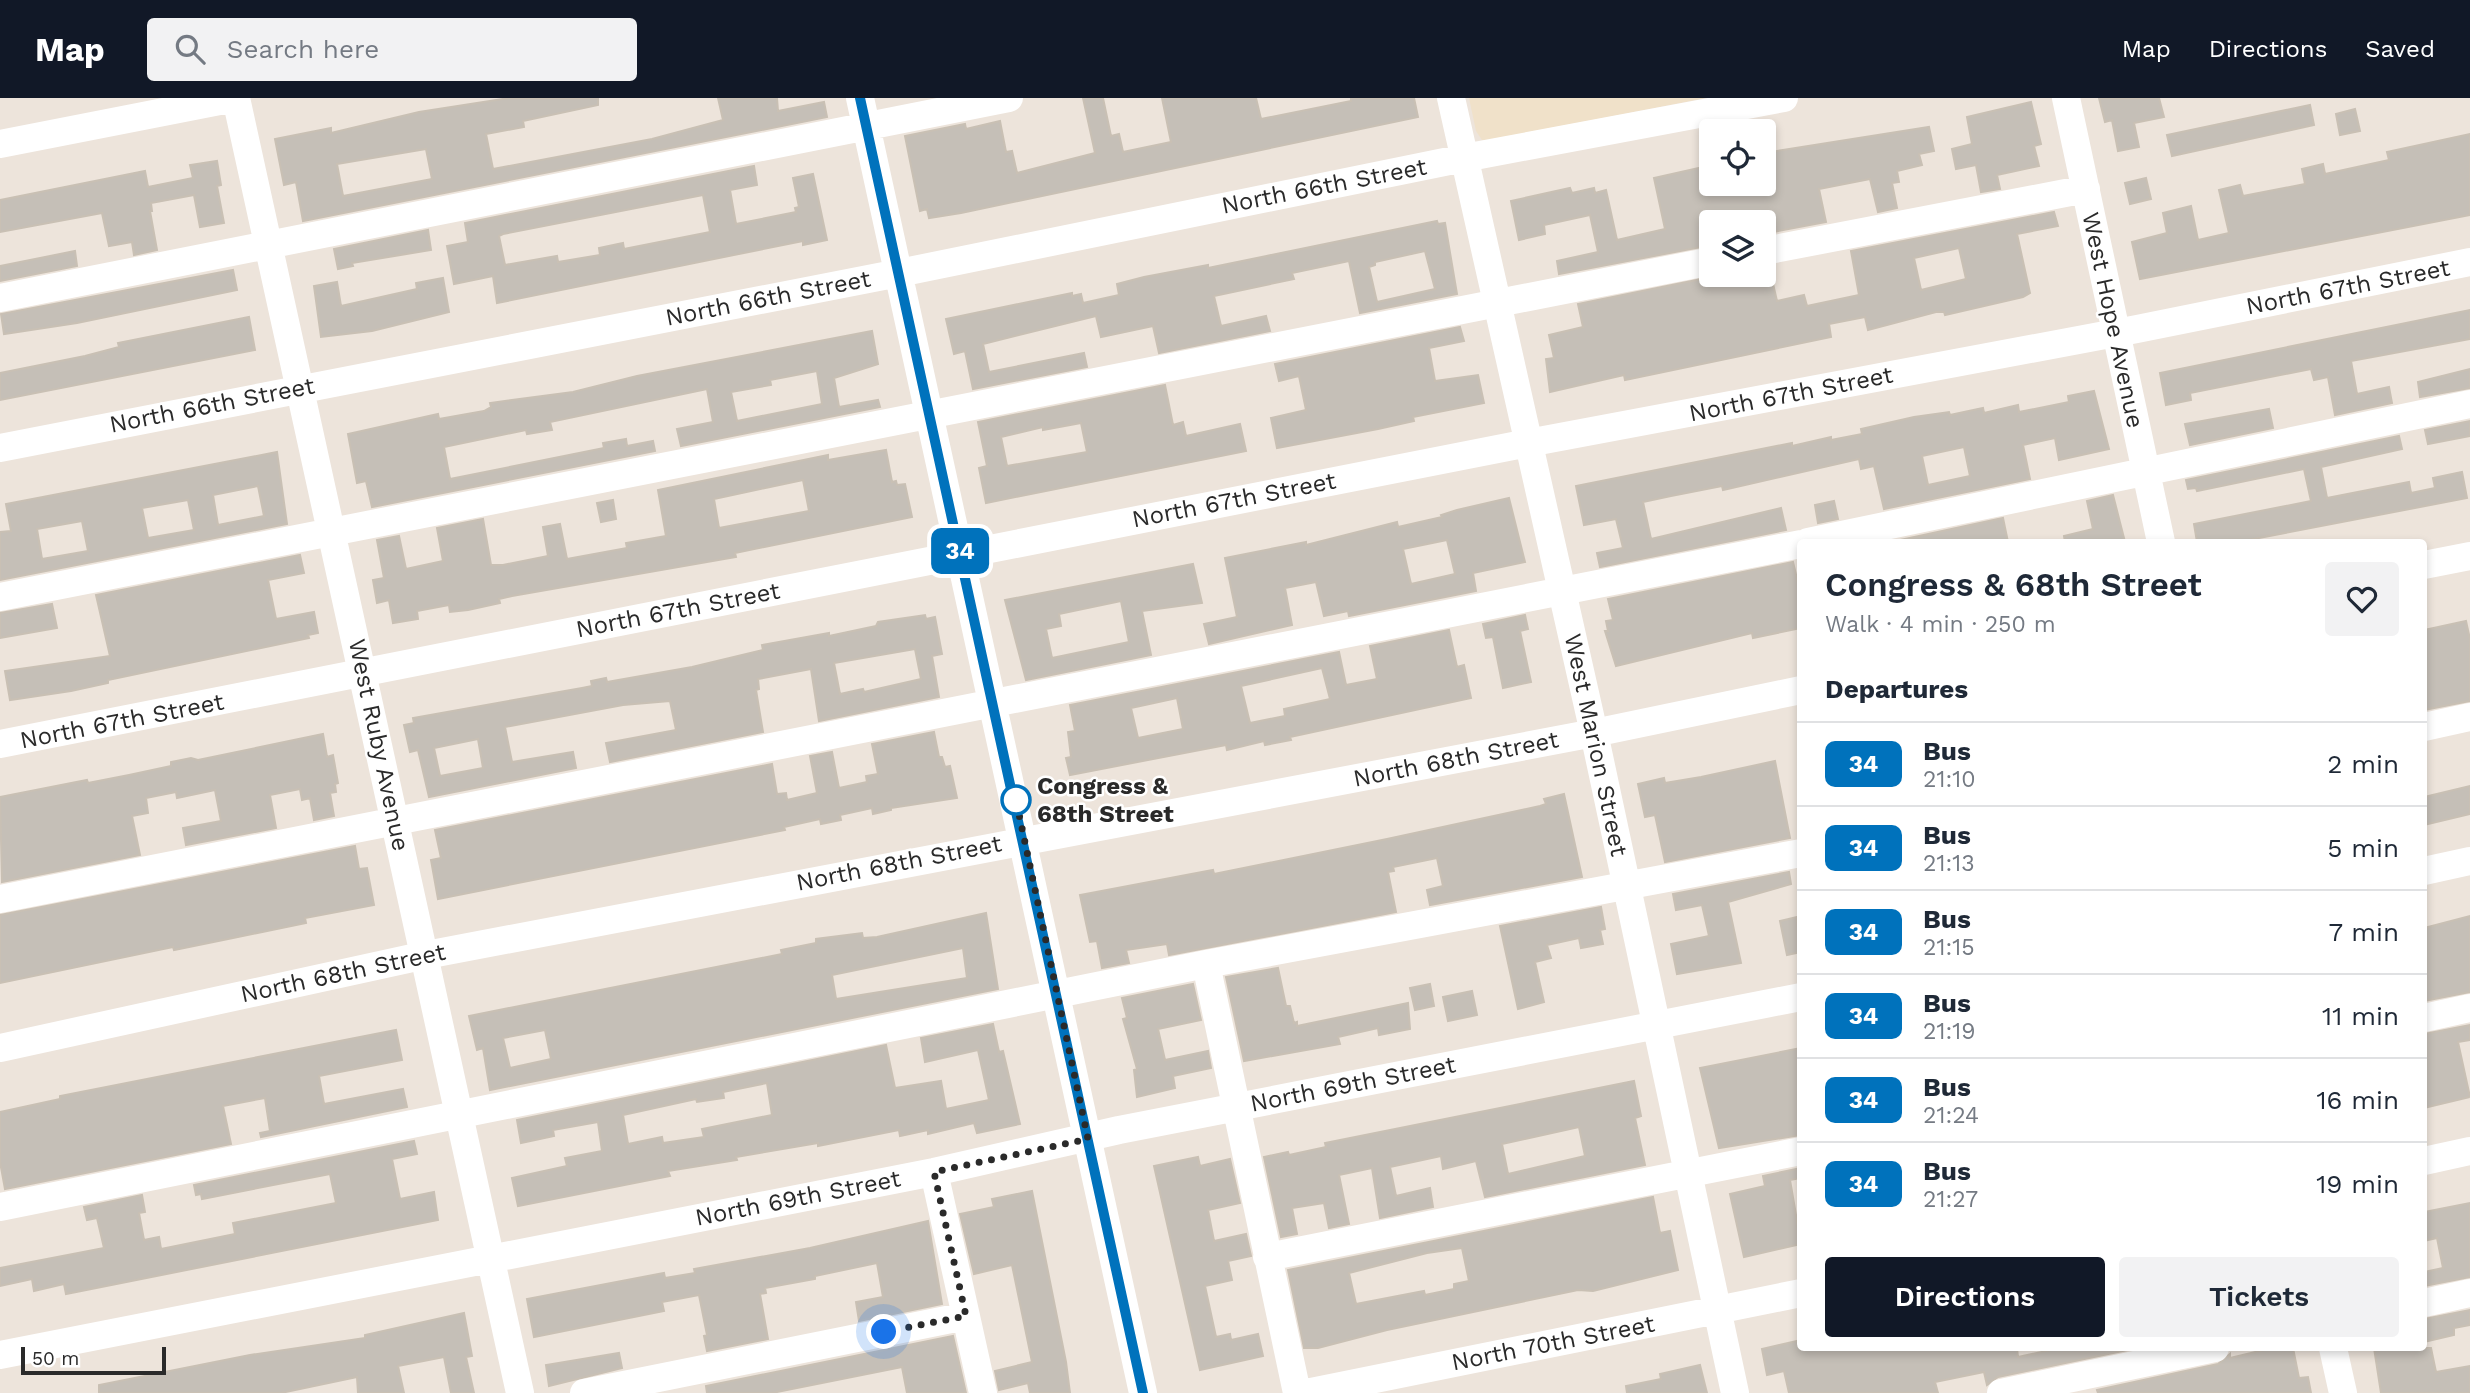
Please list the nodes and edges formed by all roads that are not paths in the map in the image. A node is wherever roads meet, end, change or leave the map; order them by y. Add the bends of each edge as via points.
1 (235, 98) edge
2 (860, 98) edge
3 (1009, 98) edge
4 (1451, 98) edge
5 (1784, 98) edge
6 (2066, 98) edge
7 (866, 127) junction
8 (0, 144) edge
9 (1464, 158) junction
10 (2086, 189) junction
11 (269, 244) junction
12 (1776, 249) edge
13 (2470, 262) edge
14 (1699, 264) edge
15 (899, 273) junction
16 (0, 298) edge
17 (1496, 303) junction
18 (2115, 333) junction
19 (301, 387) junction
20 (2470, 404) edge
21 (930, 413) junction
22 (1528, 443) junction
23 (0, 448) edge
24 (2146, 473) junction
25 (333, 533) junction
26 (1823, 539) edge
27 (2160, 539) edge
28 (1797, 545) edge
29 (961, 554) junction
30 (2470, 556) edge
31 (2427, 564) edge
32 (1562, 593) junction
33 (0, 597) edge
34 (364, 673) junction
35 (1797, 691) edge
36 (994, 702) junction
37 (2470, 718) edge
38 (2427, 726) edge
39 (1594, 733) junction
40 (0, 744) edge
41 (396, 819) junction
42 (1024, 839) junction
43 (1797, 854) edge
44 (2470, 861) edge
45 (2427, 870) edge
46 (1626, 884) junction
47 (0, 899) edge
48 (426, 955) junction
49 (1206, 964) junction
50 (1057, 995) junction
51 (1797, 998) edge
52 (2470, 1008) edge
53 (2427, 1017) edge
54 (1657, 1026) junction
55 (0, 1048) edge
56 (1234, 1107) junction
57 (459, 1113) junction
58 (1088, 1139) junction
59 (2470, 1151) edge
60 (1797, 1152) edge
61 (2427, 1160) edge
62 (934, 1172) junction
63 (1688, 1174) junction
64 (0, 1207) edge
65 (1268, 1257) junction
66 (490, 1258) junction
67 (2470, 1293) edge
68 (1797, 1294) edge
69 (2427, 1302) edge
70 (1717, 1310) junction
71 (966, 1316) junction
72 (2201, 1351) edge
73 (2334, 1351) edge
74 (0, 1355) edge
75 (520, 1393) edge
76 (584, 1393) edge
77 (983, 1393) edge
78 (1143, 1393) edge
79 (1297, 1393) edge
80 (1306, 1393) edge
81 (1735, 1393) edge
82 (2000, 1393) edge
83 (2343, 1393) edge

1 - 8 street
1 - 11 street, West Ruby Avenue
2 - 7 street
3 - 7 street
4 - 9 street, West Marion Street
5 - 9 street, North 66th Street
6 - 10 street, West Hope Avenue
7 - 11 street
7 - 15 street
9 - 15 street, North 66th Street
9 - 17 street, West Marion Street
10 - 12 street
10 - 18 street, West Hope Avenue
11 - 16 street
11 - 19 street, West Ruby Avenue
13 - 18 street, North 67th Street
14 - 17 street
15 - 19 street, North 66th Street
15 - 21 street
17 - 21 street
17 - 22 street, West Marion Street
18 - 22 street, North 67th Street
18 - 24 street, West Hope Avenue
19 - 23 street, North 66th Street
19 - 25 street, West Ruby Avenue
20 - 24 street
21 - 25 street
21 - 29 street
22 - 29 street, North 67th Street
22 - 32 street, West Marion Street
24 - 26 street
24 - 27 street, West Hope Avenue
25 - 33 street
25 - 34 street, West Ruby Avenue
28 - 32 street
29 - 34 street, North 67th Street
29 - 36 street
30 - 31 street
32 - 36 street
32 - 39 street, West Marion Street
34 - 40 street, North 67th Street
34 - 41 street, West Ruby Avenue
35 - 39 street, North 68th Street
36 - 41 street
36 - 42 street
37 - 38 street
39 - 42 street, North 68th Street
39 - 46 street, West Marion Street
41 - 47 street
41 - 48 street, West Ruby Avenue
42 - 48 street, North 68th Street
42 - 50 street
43 - 46 street
44 - 45 street
46 - 49 street
46 - 54 street, West Marion Street
48 - 55 street, North 68th Street
48 - 57 street, West Ruby Avenue
49 - 50 street
49 - 56 street
50 - 57 street
50 - 58 street
51 - 54 street, North 69th Street
52 - 53 street
54 - 56 street, North 69th Street
54 - 63 street, West Marion Street
56 - 58 street, North 69th Street
56 - 65 street
57 - 64 street
57 - 66 street, West Ruby Avenue
58 - 62 street, North 69th Street
58 - 78 street
59 - 61 street
60 - 63 street
62 - 66 street, North 69th Street
62 - 71 street
63 - 65 street
63 - 70 street, West Marion Street
65 - 79 street
66 - 74 street, North 69th Street
66 - 75 street, West Ruby Avenue
67 - 69 street
68 - 70 street, North 70th Street
70 - 80 street, North 70th Street
70 - 81 street, West Marion Street
71 - 76 street
71 - 77 street
72 - 82 street
73 - 83 street

